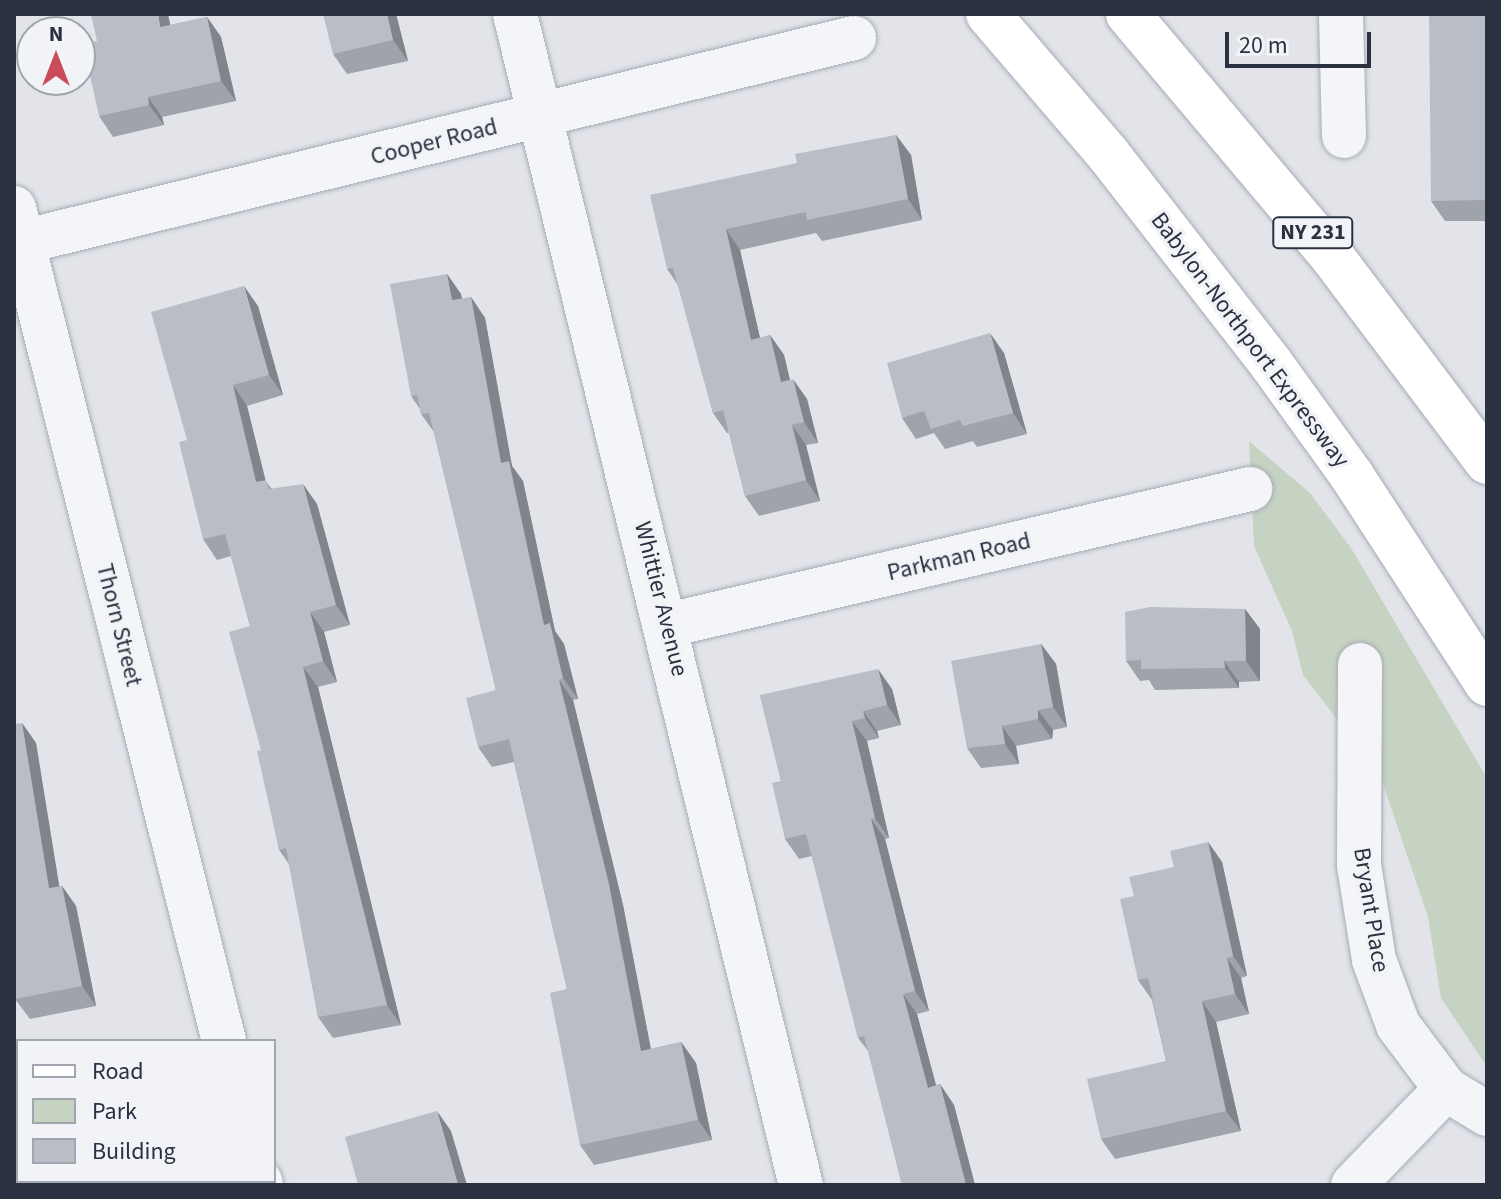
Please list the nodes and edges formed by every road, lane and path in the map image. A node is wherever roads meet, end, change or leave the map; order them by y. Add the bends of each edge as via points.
1 (515, 14) edge
2 (988, 14) edge
3 (1128, 14) edge
4 (1341, 14) edge
5 (854, 38) dead end
6 (541, 116) junction
7 (1344, 136) dead end
8 (17, 231) edge
9 (1487, 462) edge
10 (1250, 489) dead end
11 (668, 625) junction
12 (1360, 665) dead end
13 (1487, 684) edge
14 (223, 1039) edge
15 (1446, 1089) junction
16 (1487, 1114) edge
17 (801, 1185) edge
18 (1353, 1185) edge

1 - 6 street, Whittier Avenue
2 - 13 main road, Babylon-Northport Expressway via 1108,154 1272,365 1352,476
3 - 9 main road, NY 231 via 1334,259
4 - 7 street
5 - 6 street, Cooper Road
6 - 8 street, Cooper Road
6 - 11 street, Whittier Avenue
8 - 14 street, Thorn Street
10 - 11 street, Parkman Road
11 - 17 street, Whittier Avenue
12 - 15 street, Bryant Place via 1359,865 1374,960 1398,1025
15 - 16 street, Bryant Place
15 - 18 street

